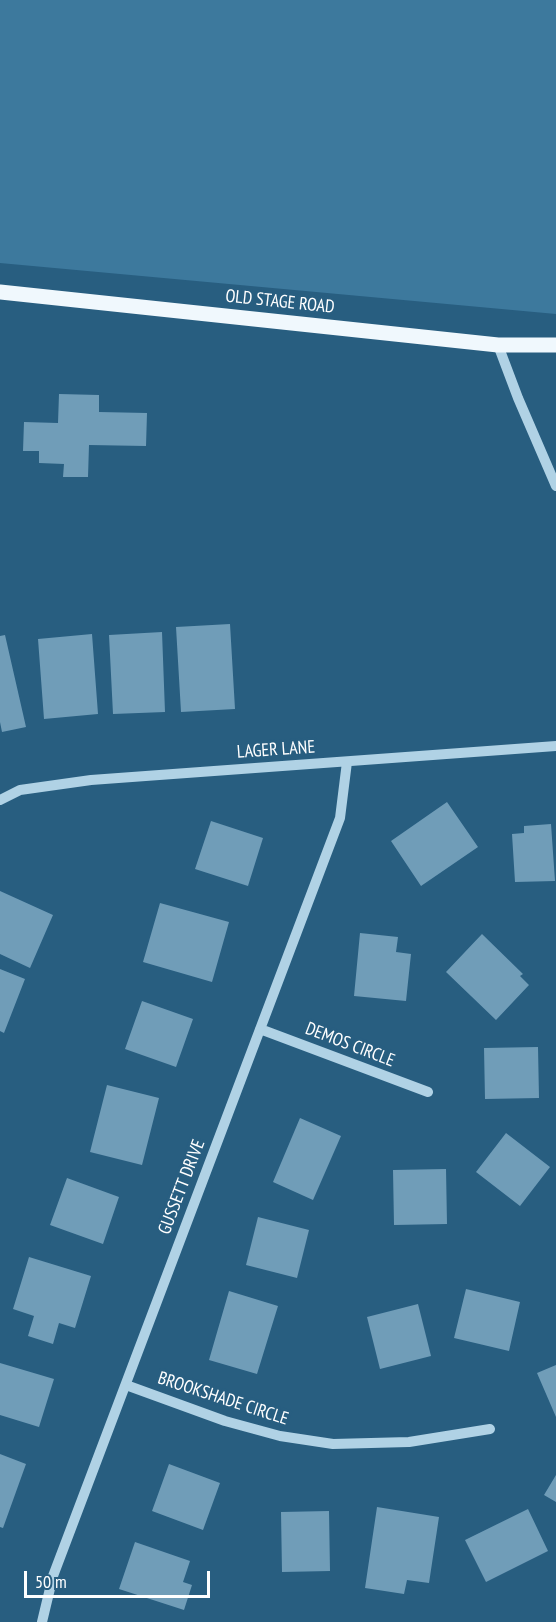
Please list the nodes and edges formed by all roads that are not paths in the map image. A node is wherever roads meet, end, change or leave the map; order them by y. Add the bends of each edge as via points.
1 (0, 292) edge
2 (498, 345) junction
3 (556, 345) edge
4 (556, 486) edge
5 (556, 746) edge
6 (347, 762) junction
7 (0, 800) edge
8 (260, 1029) junction
9 (428, 1092) dead end
10 (126, 1385) junction
11 (490, 1430) dead end
12 (42, 1622) edge

1 - 2 main road, OLD STAGE ROAD
2 - 3 main road, OLD STAGE ROAD
2 - 4 street
5 - 6 street, LAGER LANE
6 - 7 street, LAGER LANE via 91,780 20,790
6 - 8 street, GUSSETT DRIVE via 340,818
8 - 9 street, DEMOS CIRCLE
8 - 10 street, GUSSETT DRIVE
10 - 11 street, BROOKSHADE CIRCLE via 225,1421 280,1436 333,1444 409,1442
10 - 12 street, GUSSETT DRIVE via 53,1576

